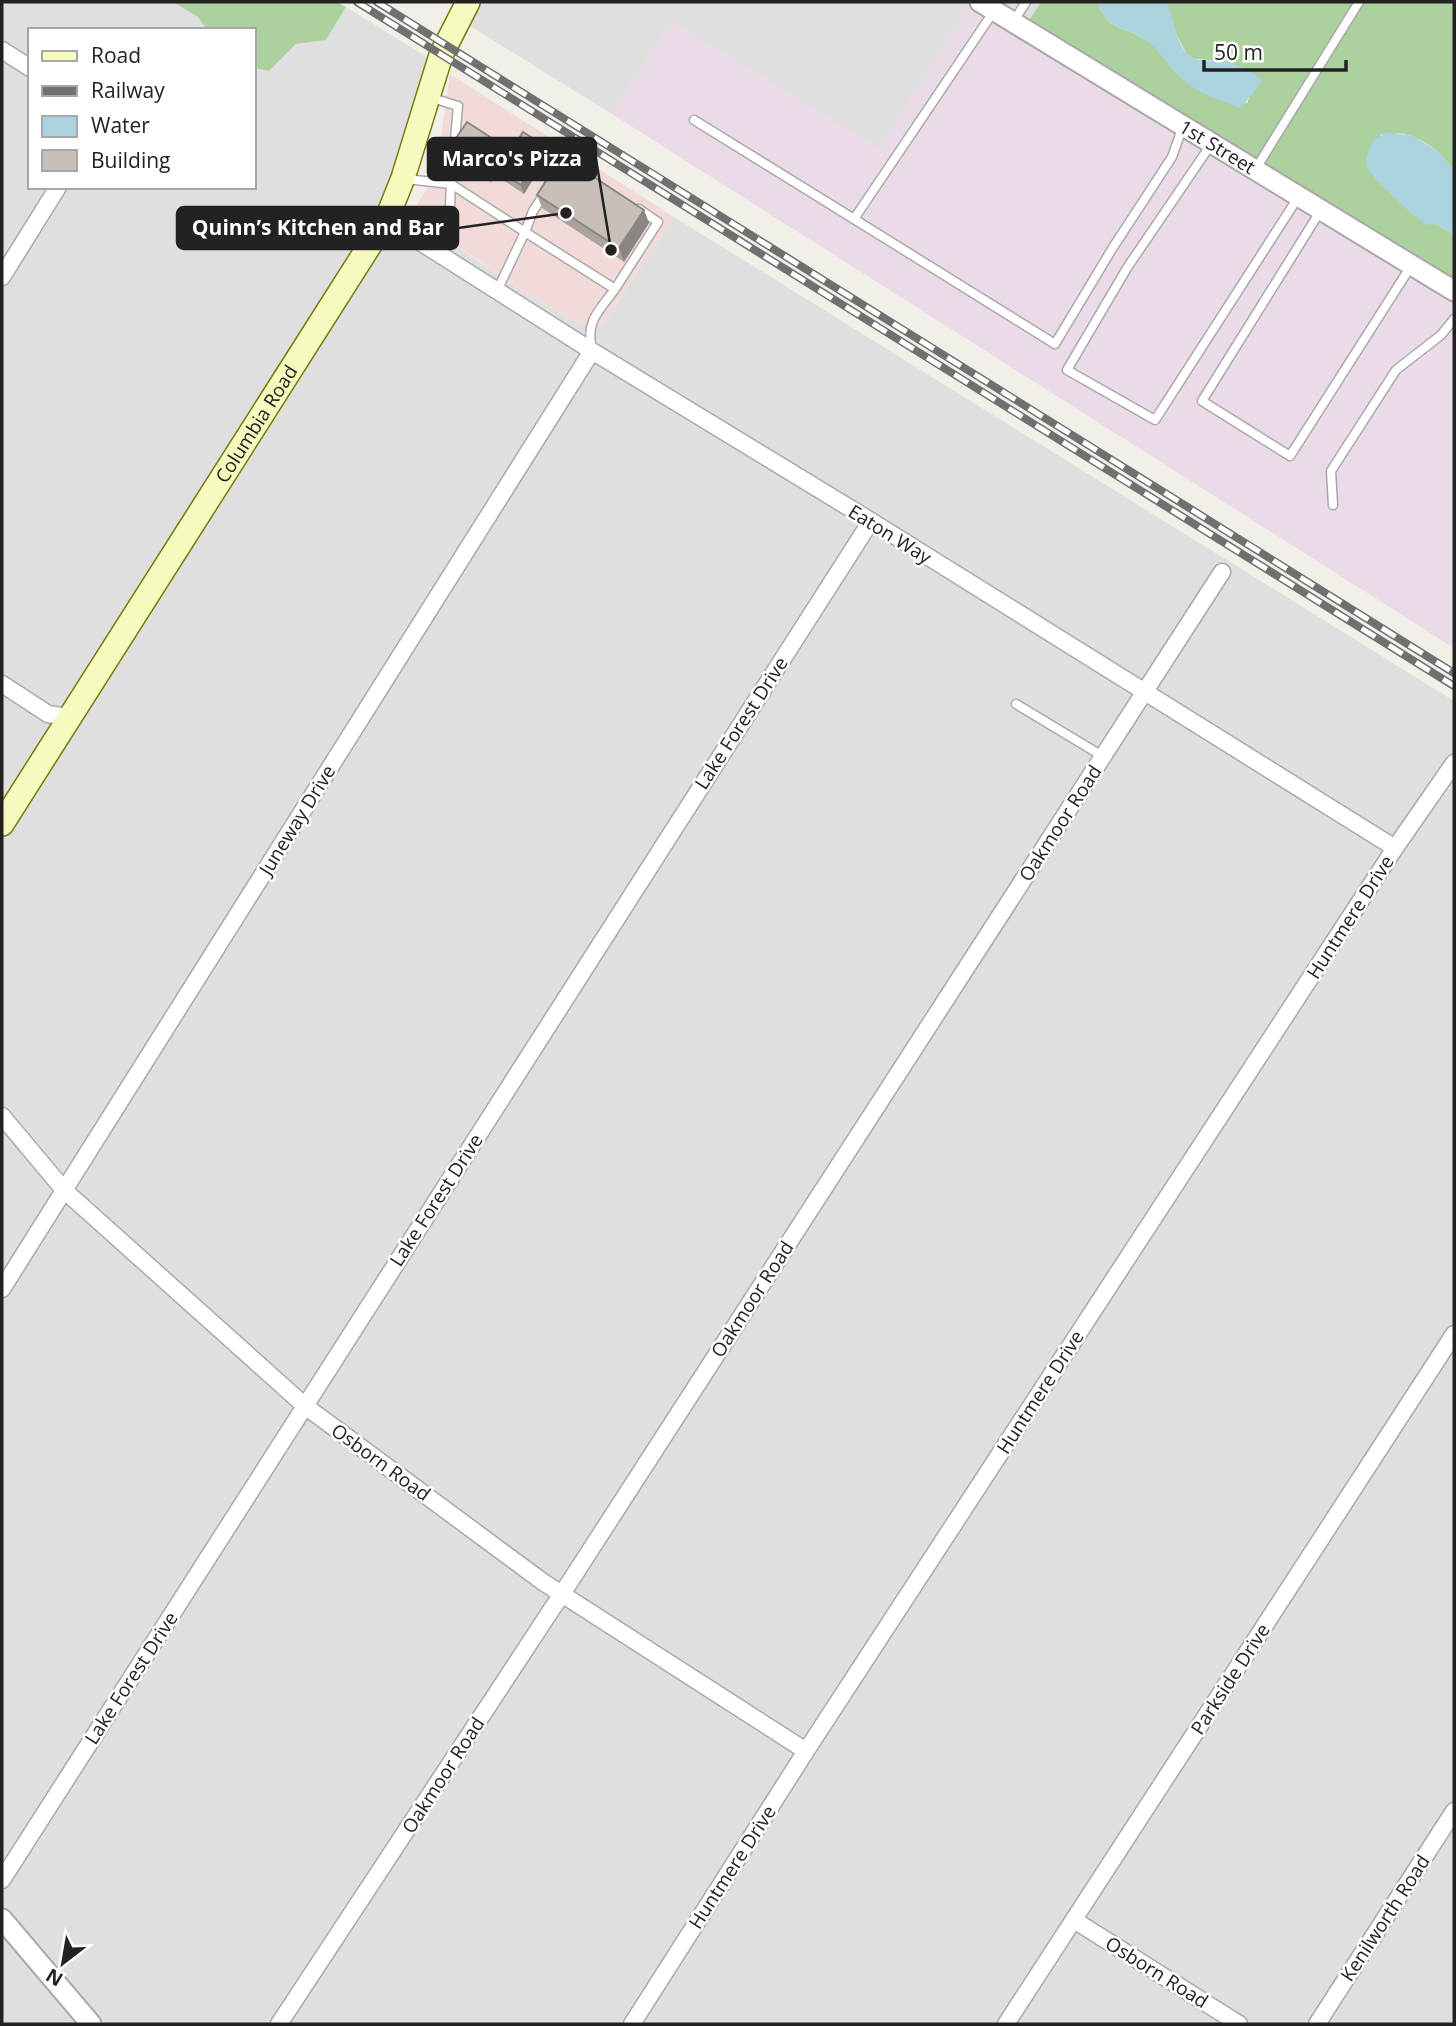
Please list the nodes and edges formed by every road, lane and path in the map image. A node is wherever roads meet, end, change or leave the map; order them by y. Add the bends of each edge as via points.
1 (468, 2) edge
2 (1026, 2) edge
3 (1359, 2) edge
4 (987, 6) edge
5 (1013, 22) junction
6 (2, 50) edge
7 (28, 67) edge
8 (427, 96) junction
9 (694, 120) dead end
10 (1183, 125) junction
11 (1212, 143) junction
12 (1255, 170) junction
13 (402, 178) junction
14 (553, 181) edge
15 (451, 184) junction
16 (57, 189) edge
17 (1299, 196) junction
18 (635, 206) edge
19 (1321, 210) junction
20 (387, 218) junction
21 (854, 219) junction
22 (525, 232) junction
23 (439, 254) junction
24 (1412, 265) junction
25 (2, 277) edge
26 (615, 289) junction
27 (497, 291) junction
28 (1454, 291) edge
29 (1454, 319) edge
30 (592, 351) junction
31 (1334, 505) dead end
32 (871, 521) junction
33 (1222, 572) dead end
34 (2, 684) edge
35 (1144, 693) junction
36 (1016, 704) dead end
37 (69, 717) junction
38 (1104, 757) junction
39 (1454, 763) edge
40 (2, 824) edge
41 (1395, 848) junction
42 (2, 1116) edge
43 (64, 1190) junction
44 (2, 1289) edge
45 (1454, 1334) edge
46 (305, 1406) junction
47 (561, 1593) junction
48 (806, 1751) junction
49 (1454, 1811) edge
50 (2, 1880) edge
51 (2, 1919) edge
52 (1074, 1920) junction
53 (91, 2024) edge
54 (279, 2024) edge
55 (632, 2024) edge
56 (1006, 2024) edge
57 (1239, 2024) edge
58 (1317, 2024) edge

1 - 8 main road, Columbia Road via 445,44
2 - 5 lane
3 - 12 lane
4 - 5 street, 1st Street
4 - 21 lane
5 - 10 street, 1st Street
6 - 7 street
8 - 13 main road, Columbia Road
8 - 15 lane via 458,106
9 - 21 lane
10 - 11 street, 1st Street
10 - 21 lane via 1172,157 1055,344
11 - 12 street, 1st Street
11 - 17 lane via 1127,268 1067,370 1155,420
12 - 17 street, 1st Street
13 - 15 lane
13 - 20 main road, Columbia Road
14 - 22 lane
15 - 22 lane
15 - 23 lane via 449,228
16 - 25 street
17 - 19 street, 1st Street
18 - 26 lane via 658,222
19 - 24 street, 1st Street
19 - 24 lane via 1202,401 1290,456
20 - 23 street, Eaton Way
20 - 37 main road, Columbia Road
22 - 26 lane
22 - 27 lane
23 - 27 street, Eaton Way
24 - 28 street, 1st Street
26 - 30 lane via 590,323
27 - 30 street, Eaton Way
29 - 31 lane via 1396,370 1331,471
30 - 32 street, Eaton Way
30 - 43 street, Juneway Drive
32 - 35 street, Eaton Way
32 - 46 street, Lake Forest Drive
33 - 35 street, Oakmoor Road
34 - 37 street via 48,714
35 - 38 street, Oakmoor Road
35 - 41 street, Eaton Way
36 - 38 lane
37 - 40 main road, Columbia Road
38 - 47 street, Oakmoor Road
39 - 41 street, Huntmere Drive
41 - 48 street, Huntmere Drive
42 - 43 street, Osborn Road
43 - 44 street, Juneway Drive
43 - 46 street, Osborn Road
45 - 52 street, Parkside Drive
46 - 47 street, Osborn Road
46 - 50 street, Lake Forest Drive
47 - 48 street, Osborn Road
47 - 54 street, Oakmoor Road
48 - 55 street, Huntmere Drive
49 - 58 street, Kenilworth Road
51 - 53 street
52 - 56 street, Parkside Drive
52 - 57 street, Osborn Road

